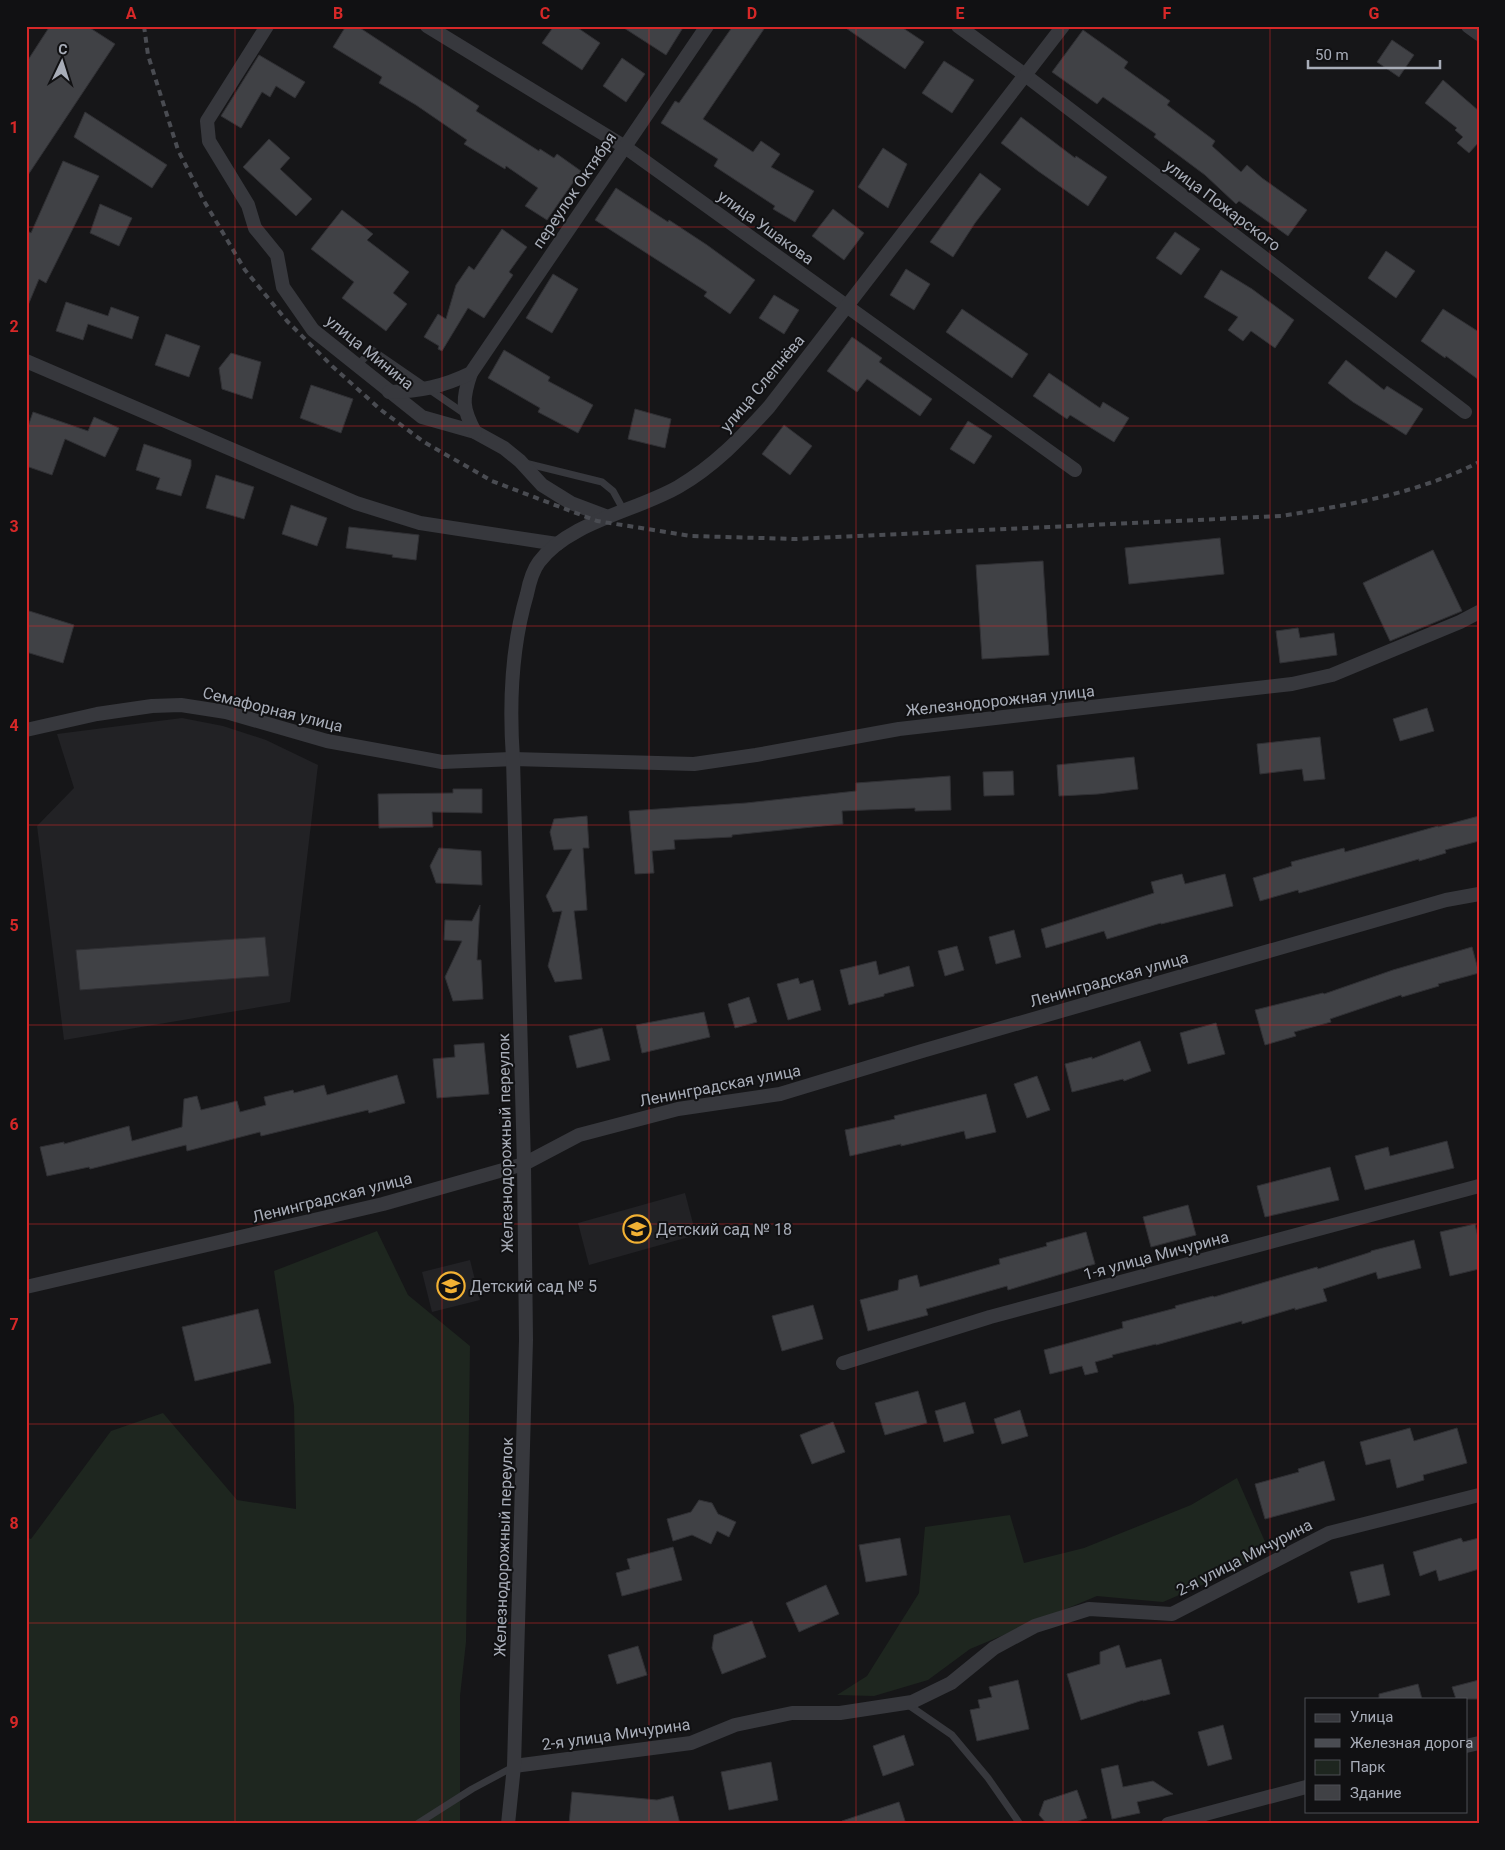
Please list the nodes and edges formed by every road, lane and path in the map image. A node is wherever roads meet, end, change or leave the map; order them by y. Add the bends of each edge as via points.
1 (268, 26) edge
2 (427, 26) edge
3 (707, 26) edge
4 (958, 26) edge
5 (1063, 26) edge
6 (1468, 26) edge
7 (1479, 34) edge
8 (1025, 75) junction
9 (625, 147) junction
10 (847, 307) junction
11 (26, 361) edge
12 (358, 365) junction
13 (471, 374) junction
14 (429, 389) junction
15 (389, 392) junction
16 (1465, 412) dead end
17 (466, 415) junction
18 (475, 432) junction
19 (520, 461) junction
20 (1075, 470) dead end
21 (624, 511) junction
22 (608, 517) junction
23 (557, 544) junction
24 (1479, 612) edge
25 (26, 730) edge
26 (513, 759) junction
27 (1479, 894) edge
28 (524, 1164) junction
29 (1479, 1186) edge
30 (26, 1287) edge
31 (843, 1363) dead end
32 (1479, 1495) edge
33 (905, 1703) junction
34 (514, 1766) junction
35 (1305, 1787) edge
36 (417, 1824) edge
37 (508, 1824) edge
38 (1020, 1824) edge
39 (1168, 1824) edge

1 - 12 street, улица Минина via 207,121 208,141 248,205 255,228 277,256 283,287 313,330
2 - 9 street, улица Ушакова
3 - 9 street, переулок Октября
4 - 8 street, улица Пожарского
5 - 8 street, улица Слепнёва
6 - 7 street
8 - 10 street, улица Слепнёва
8 - 16 street, улица Пожарского
9 - 10 street, улица Ушакова
9 - 13 street, переулок Октября
10 - 20 street, улица Ушакова
10 - 21 street, улица Слепнёва via 769,407 734,446 701,473 676,488
11 - 23 street via 356,502 420,523
12 - 14 lane via 372,350
12 - 15 street, улица Минина
13 - 14 street
13 - 17 street, переулок Октября via 464,392
14 - 15 street
14 - 17 lane
15 - 18 street, улица Минина via 422,417
17 - 18 street, переулок Октября
18 - 19 street, улица Минина
19 - 21 lane via 602,482 614,491
19 - 22 street, улица Минина via 542,485 571,503
21 - 22 street, улица Слепнёва
22 - 23 street, улица Слепнёва
23 - 26 street, улица Слепнёва via 538,563 519,619 513,656 510,719
24 - 26 street, Железнодорожная улица via 1332,675 1292,684 899,729 694,764
25 - 26 street, Семафорная улица via 97,714 181,705 226,712 327,741 442,762
26 - 28 street, Железнодорожный переулок
27 - 28 street, Ленинградская улица via 1446,900 780,1094 678,1109 579,1135
28 - 30 street, Ленинградская улица via 383,1204
28 - 34 street, Железнодорожный переулок via 526,1340
29 - 31 street, 1-я улица Мичурина via 990,1317
32 - 33 street, 2-я улица Мичурина via 1329,1533 1172,1614 1089,1609 1035,1626 994,1648 951,1683
33 - 34 street, 2-я улица Мичурина via 840,1713 792,1713 735,1725 691,1743
33 - 38 lane via 952,1734
34 - 36 lane
34 - 37 street, Железнодорожный переулок
35 - 39 street

